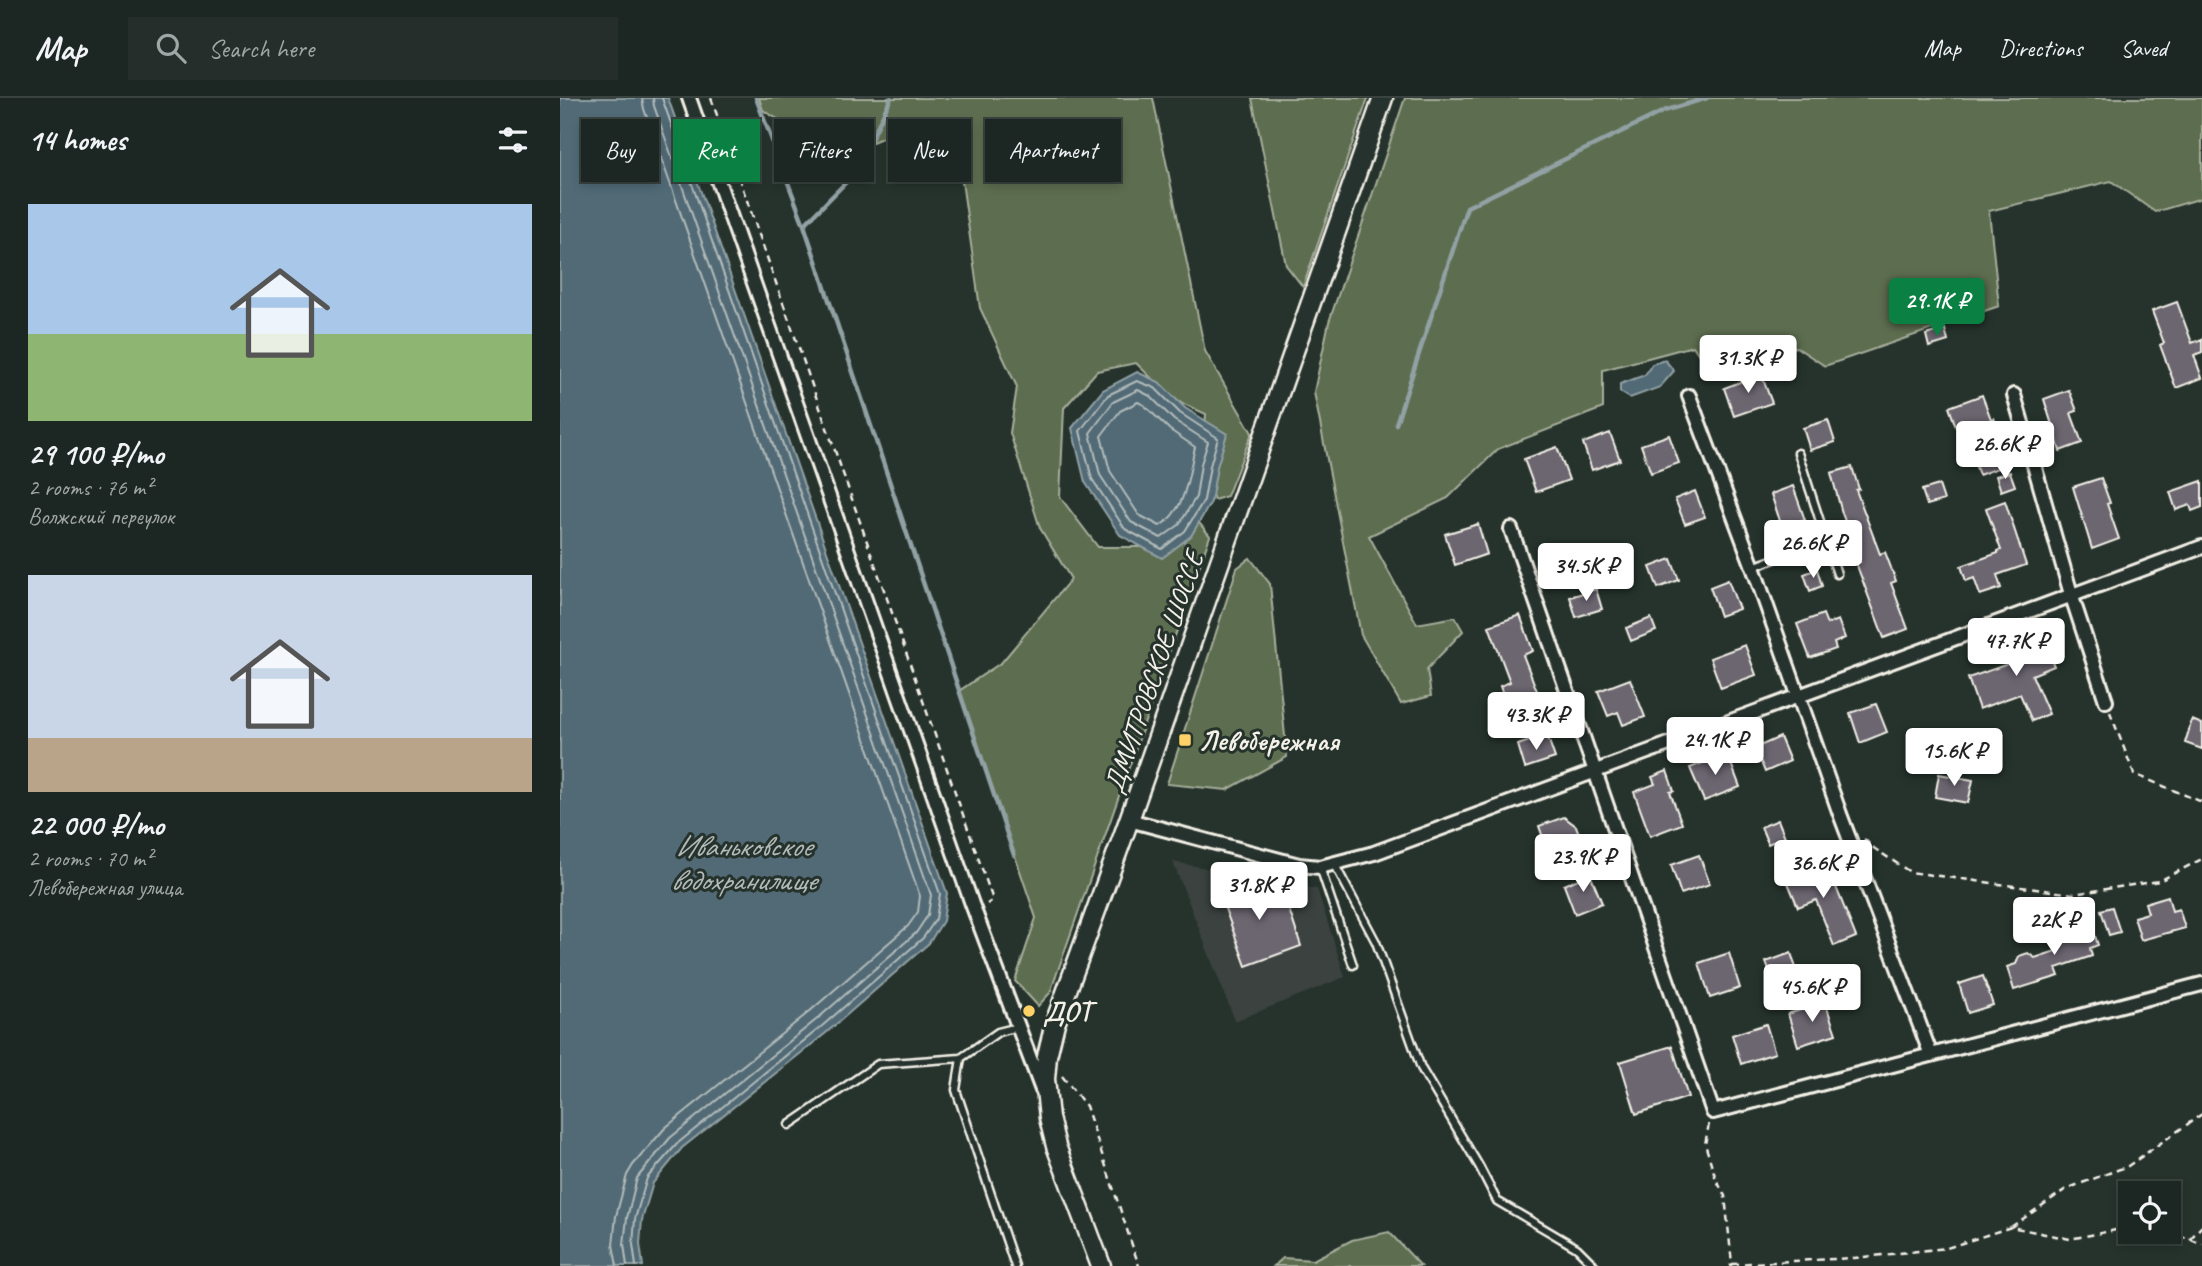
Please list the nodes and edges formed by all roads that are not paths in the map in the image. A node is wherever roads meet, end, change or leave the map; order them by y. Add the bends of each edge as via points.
1 (688, 98) edge
2 (1382, 98) edge
3 (2014, 395) dead end
4 (1689, 396) dead end
5 (1798, 453) dead end
6 (1511, 529) dead end
7 (1825, 540) junction
8 (2202, 547) edge
9 (1753, 567) junction
10 (1837, 573) dead end
11 (2071, 594) junction
12 (1799, 695) junction
13 (2106, 701) road end
14 (1594, 773) junction
15 (1129, 820) junction
16 (1334, 863) junction
17 (1320, 867) junction
18 (1353, 965) dead end
19 (2202, 984) edge
20 (1018, 1027) junction
21 (1931, 1055) junction
22 (961, 1058) junction
23 (1046, 1101) junction
24 (789, 1125) dead end
25 (1015, 1266) edge
26 (1101, 1266) edge
27 (1595, 1266) edge

1 - 20 street
2 - 15 street, ДМИТРОВСКОЕ ШОССЕ
3 - 11 street
4 - 9 street
5 - 7 lane
6 - 14 street
7 - 9 lane
7 - 10 lane
8 - 11 street
9 - 12 street
11 - 12 street
11 - 13 street
12 - 14 street
12 - 21 street
14 - 16 street via 1374,853
14 - 21 street via 1713,1112
15 - 17 street
15 - 23 street, ДМИТРОВСКОЕ ШОССЕ via 1055,1023 1047,1056
16 - 17 street
16 - 27 lane via 1376,942 1421,1068 1497,1201 1577,1248
17 - 18 lane
19 - 21 street
20 - 22 lane via 998,1032
20 - 23 street
22 - 24 lane via 877,1064
22 - 25 lane via 956,1090
23 - 26 street, ДМИТРОВСКОЕ ШОССЕ via 1056,1146

